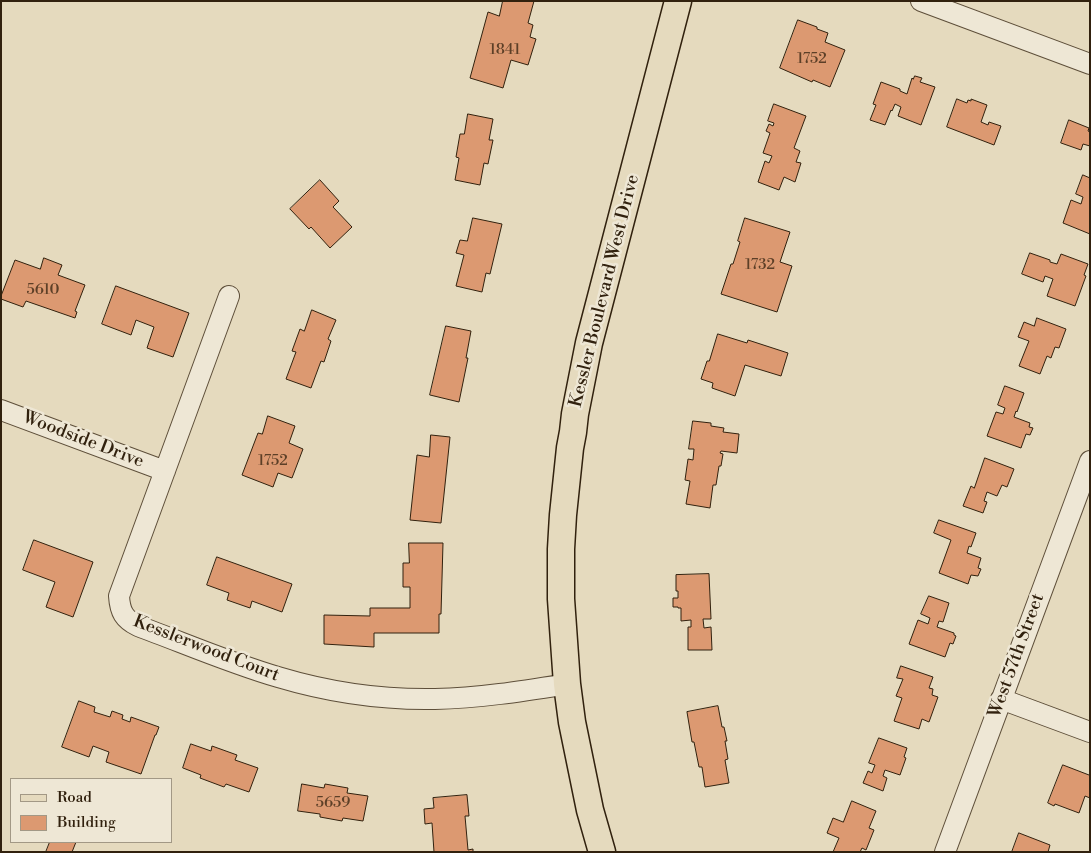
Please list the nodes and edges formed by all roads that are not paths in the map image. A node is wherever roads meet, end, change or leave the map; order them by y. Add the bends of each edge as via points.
1 (678, 1) edge
2 (921, 1) edge
3 (1090, 64) edge
4 (229, 296) dead end
5 (1, 410) edge
6 (1090, 461) edge
7 (165, 471) junction
8 (567, 684) junction
9 (1001, 700) junction
10 (1090, 732) edge
11 (602, 852) edge
12 (945, 852) edge

1 - 8 main road, Kessler Boulevard West Drive via 589,344 574,414 561,549
2 - 3 street
4 - 7 street, Kesslerwood Court
5 - 7 street, Woodside Drive
6 - 9 street, West 57th Street
7 - 8 street, Kesslerwood Court via 119,596 119,607 131,623 277,677 370,696 423,699 482,697
8 - 11 main road, Kessler Boulevard West Drive via 590,810
9 - 10 street
9 - 12 street, West 57th Street

